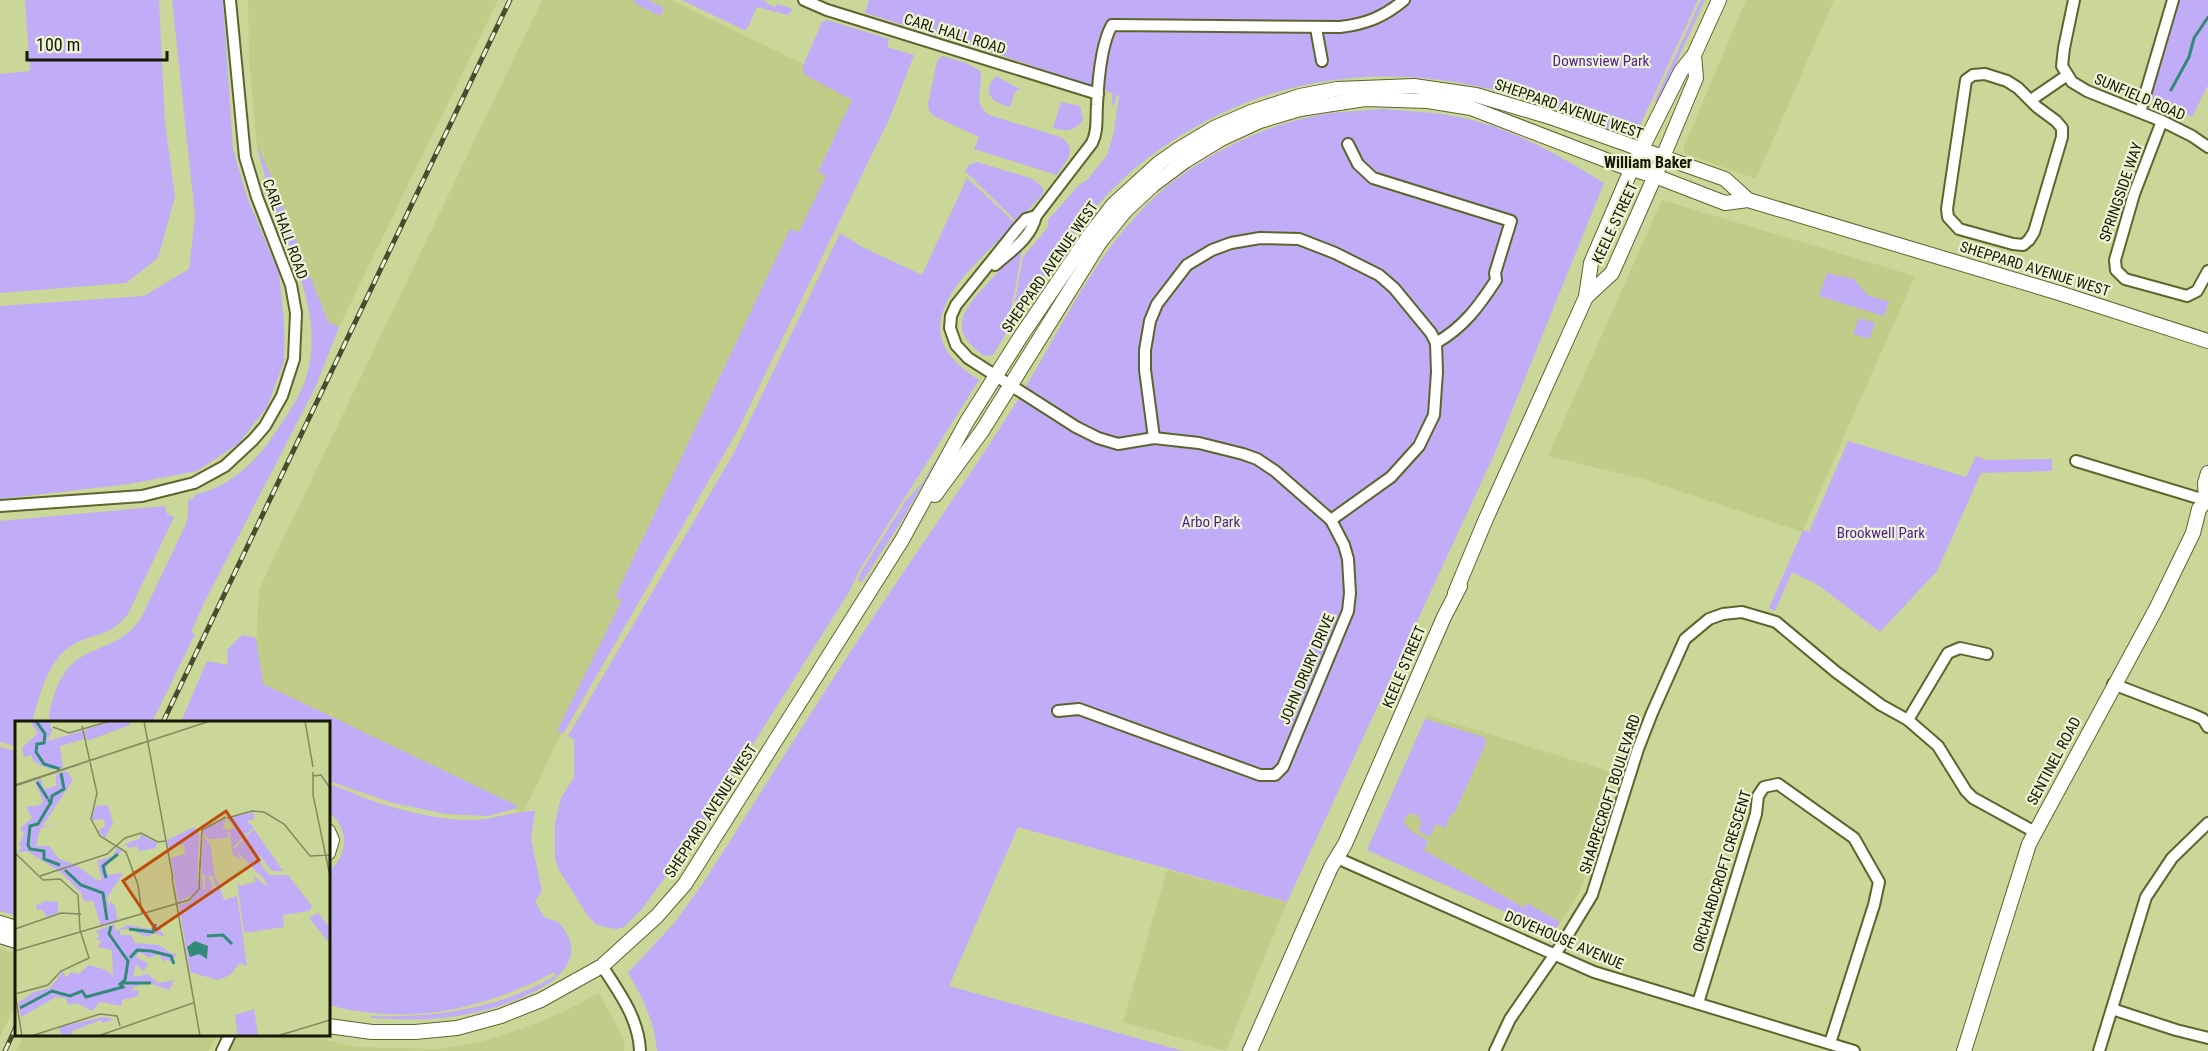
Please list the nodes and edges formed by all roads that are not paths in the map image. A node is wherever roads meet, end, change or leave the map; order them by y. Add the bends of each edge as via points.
1 (230, 0) edge
2 (804, 0) edge
3 (1404, 0) edge
4 (1719, 0) edge
5 (2074, 0) edge
6 (2173, 0) edge
7 (1316, 28) junction
8 (1694, 55) junction
9 (1322, 61) dead end
10 (2066, 76) junction
11 (1098, 94) junction
12 (2031, 100) junction
13 (2140, 111) junction
14 (2162, 121) junction
15 (1348, 144) dead end
16 (2208, 147) edge
17 (1642, 151) junction
18 (1663, 158) junction
19 (1631, 170) junction
20 (1655, 176) junction
21 (1748, 200) junction
22 (2208, 271) edge
23 (1586, 297) junction
24 (2208, 341) edge
25 (1436, 344) junction
26 (995, 376) junction
27 (1010, 386) junction
28 (1154, 438) junction
29 (2076, 461) dead end
30 (2208, 472) edge
31 (2207, 500) edge
32 (0, 506) edge
33 (1331, 520) junction
34 (902, 540) junction
35 (1987, 654) dead end
36 (2114, 684) junction
37 (1058, 711) dead end
38 (1908, 720) junction
39 (2208, 726) edge
40 (2208, 823) edge
41 (2035, 832) junction
42 (1337, 858) junction
43 (0, 923) edge
44 (15, 928) edge
45 (0, 936) edge
46 (15, 941) edge
47 (1554, 954) junction
48 (602, 966) junction
49 (1698, 1003) junction
50 (2112, 1009) junction
51 (330, 1025) edge
52 (230, 1036) edge
53 (2208, 1038) edge
54 (1830, 1043) junction
55 (222, 1051) edge
56 (640, 1051) edge
57 (1250, 1051) edge
58 (1495, 1051) edge
59 (1854, 1051) edge
60 (1964, 1051) edge
61 (2099, 1051) edge

1 - 32 street, CARL HALL ROAD via 245,157 291,285 296,313 294,359 282,396 253,440 225,466 194,483 142,496
2 - 11 street, CARL HALL ROAD
3 - 7 street via 1376,20
4 - 8 main road, KEELE STREET
5 - 10 street via 2062,66
6 - 13 street
7 - 9 street
7 - 11 street, JOHN DRURY DRIVE via 1112,25 1107,34
8 - 17 main road, KEELE STREET
8 - 18 main road, KEELE STREET via 1696,78
10 - 12 street
10 - 13 street, SUNFIELD ROAD via 2079,87
11 - 26 street, JOHN DRURY DRIVE via 1092,143 1036,216 1033,229 974,283 951,316 950,328 956,345
12 - 12 street via 2018,88 1985,74 1966,80 1947,208 1948,218 1959,229 2013,244 2023,244 2034,232 2062,128
13 - 14 street, SUNFIELD ROAD
14 - 16 street, SUNFIELD ROAD
14 - 22 street, SPRINGSIDE WAY via 2134,194 2114,264 2125,279 2187,296 2197,291
15 - 25 street via 1358,165 1373,178 1511,221 1496,280 1465,323
17 - 18 main road, SHEPPARD AVENUE WEST
17 - 19 main road, KEELE STREET
17 - 26 main road, SHEPPARD AVENUE WEST via 1513,105 1414,86 1337,88 1251,112 1179,148 1113,206
18 - 20 main road, KEELE STREET
18 - 21 main road, SHEPPARD AVENUE WEST via 1725,179
19 - 20 main road, SHEPPARD AVENUE WEST
19 - 23 main road, KEELE STREET via 1591,263
19 - 27 main road, SHEPPARD AVENUE WEST via 1471,108 1428,101 1344,101 1260,121 1185,160 1126,210 1085,265
20 - 21 main road, SHEPPARD AVENUE WEST via 1725,203
20 - 23 main road, KEELE STREET via 1612,273
21 - 24 main road, SHEPPARD AVENUE WEST
23 - 42 main road, KEELE STREET
25 - 28 street via 1387,281 1335,253 1289,238 1231,243 1187,265 1153,313 1145,370
25 - 33 street via 1436,404 1425,436 1379,487
26 - 27 street, JOHN DRURY DRIVE
26 - 34 main road, SHEPPARD AVENUE WEST
27 - 28 street, JOHN DRURY DRIVE via 1108,442 1125,444
27 - 34 main road, SHEPPARD AVENUE WEST
28 - 33 street, JOHN DRURY DRIVE via 1227,448 1257,459
29 - 31 street
30 - 31 main road, SENTINEL ROAD
31 - 36 main road, SENTINEL ROAD via 2199,509 2193,533 2157,607
33 - 37 street, JOHN DRURY DRIVE via 1348,559 1348,611 1279,772 1260,774 1078,709
34 - 48 main road, SHEPPARD AVENUE WEST via 685,884 657,916
35 - 38 street via 1960,648 1948,654
36 - 39 street via 2203,719
36 - 41 main road, SENTINEL ROAD
38 - 41 street, SHARPECROFT BOULEVARD via 1938,746 1973,798
38 - 47 street, SHARPECROFT BOULEVARD via 1851,683 1776,622 1743,612 1723,614 1705,622 1685,639 1675,660 1638,749 1592,895
40 - 50 street via 2172,858 2146,897
41 - 60 main road, SENTINEL ROAD
42 - 47 street, DOVEHOUSE AVENUE
42 - 57 main road, KEELE STREET
43 - 44 main road
45 - 46 main road
47 - 49 street, DOVEHOUSE AVENUE via 1615,980
47 - 58 street, SHARPECROFT BOULEVARD via 1510,1019
48 - 51 main road, SHEPPARD AVENUE WEST via 541,1000 457,1028 372,1032
48 - 56 street via 630,1012
49 - 54 street, DOVEHOUSE AVENUE
49 - 54 street, ORCHARDCROFT CRESCENT via 1756,814 1758,796 1764,787 1778,784 1854,838 1879,882
50 - 53 street
50 - 61 street
52 - 55 street
54 - 59 street, DOVEHOUSE AVENUE

